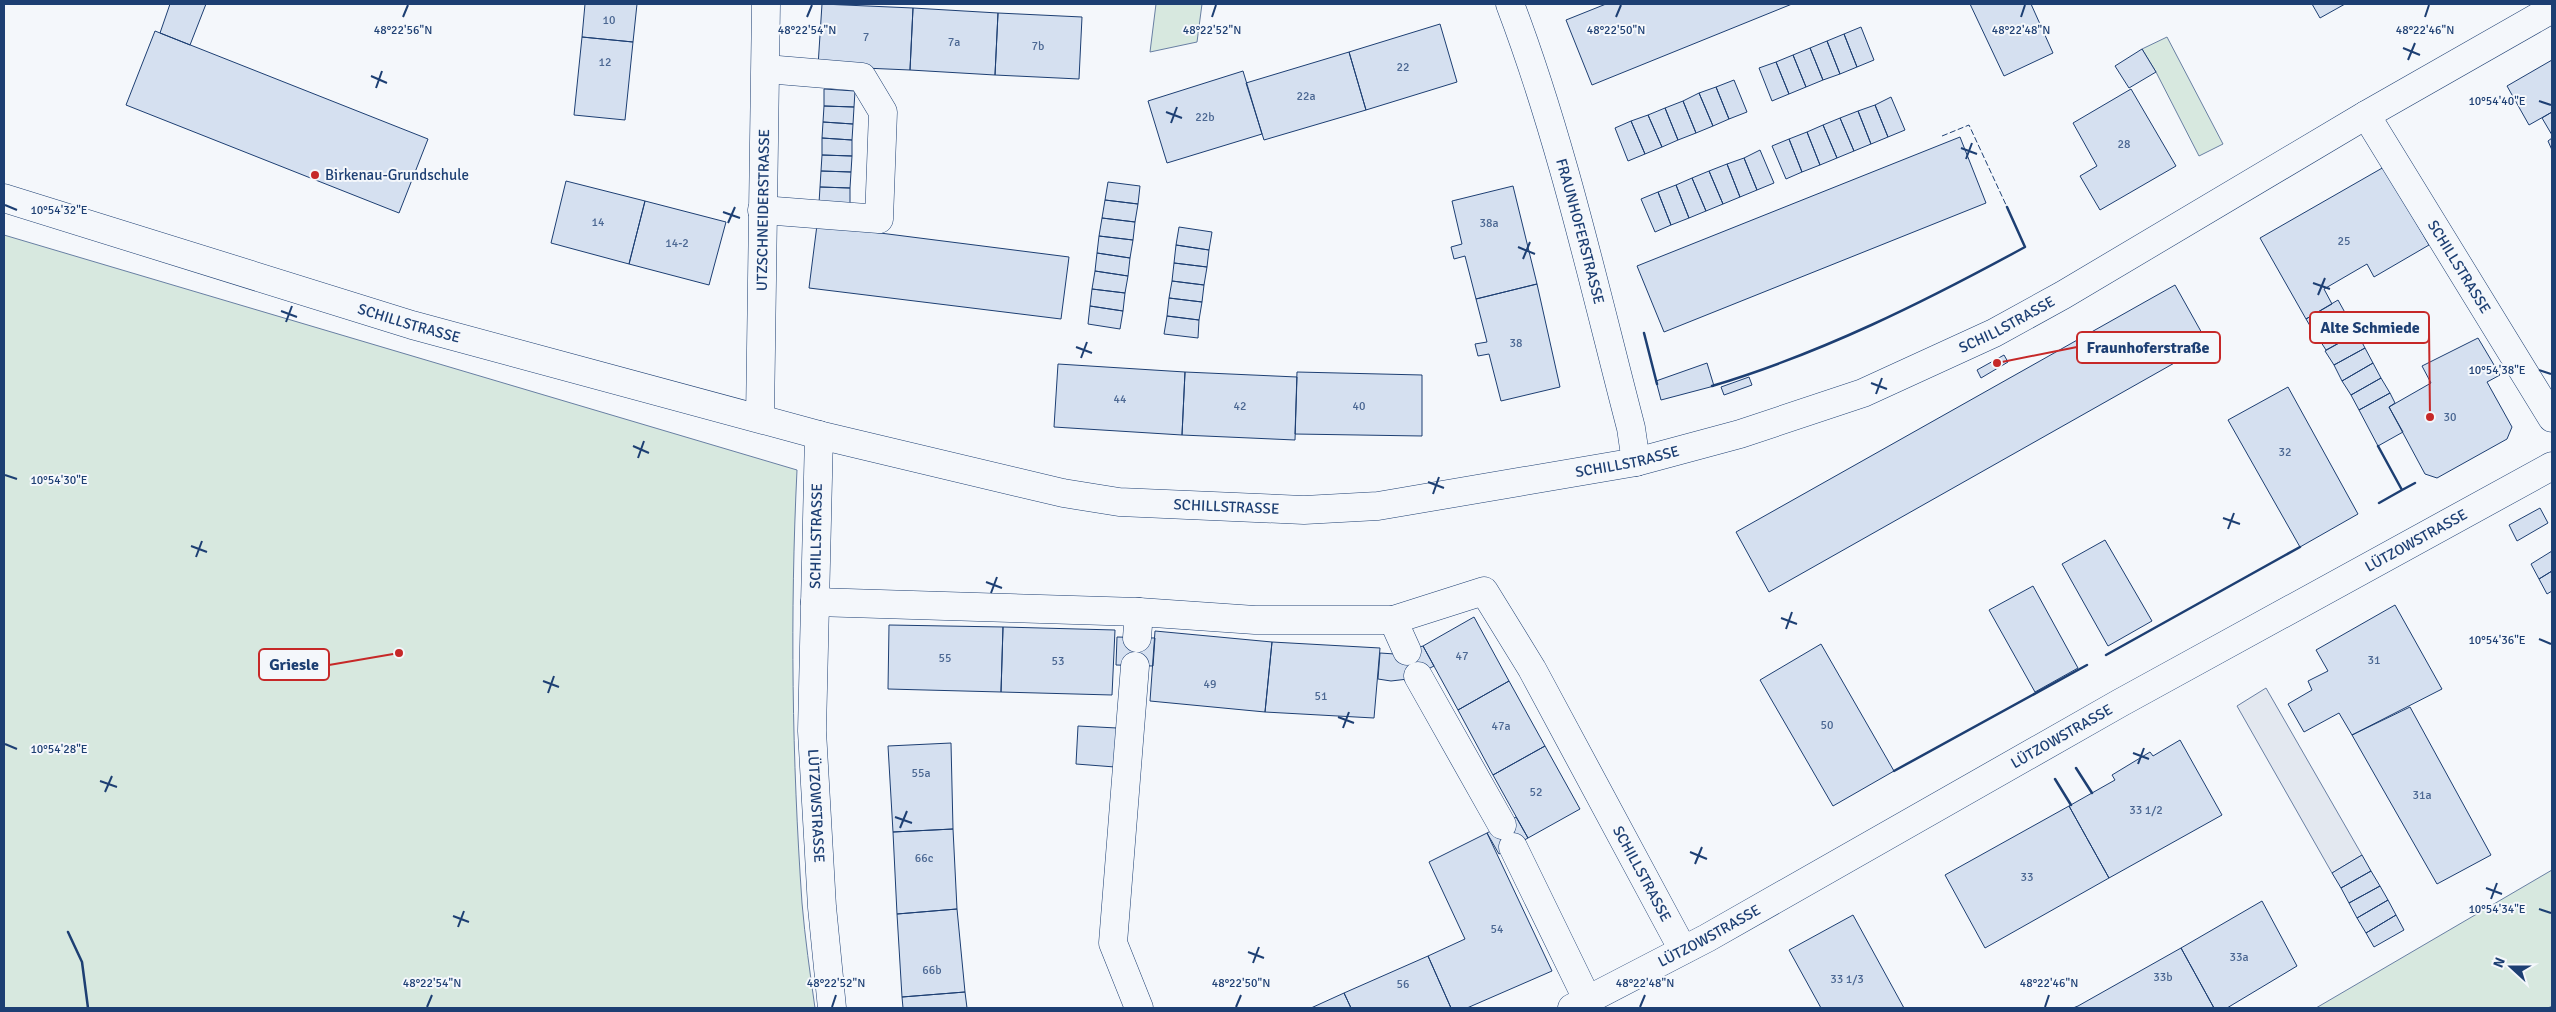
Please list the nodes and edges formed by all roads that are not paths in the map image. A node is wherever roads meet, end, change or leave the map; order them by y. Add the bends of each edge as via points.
1 (766, 4) edge
2 (1510, 4) edge
3 (2552, 9) edge
4 (766, 69) junction
5 (2366, 115) junction
6 (4, 198) edge
7 (762, 210) junction
8 (760, 418) junction
9 (2552, 418) edge
10 (818, 435) junction
11 (1636, 462) junction
12 (2552, 466) edge
13 (815, 602) junction
14 (1393, 620) junction
15 (1407, 651) dead end
16 (1135, 666) dead end
17 (1418, 676) dead end
18 (1683, 950) junction
19 (1580, 1004) edge
20 (832, 1008) edge
21 (1138, 1008) edge

1 - 4 street, UTZSCHNEIDERSTRASSE
2 - 11 street, FRAUNHOFERSTRASSE via 1548,116 1572,201 1631,428
3 - 5 street, SCHILLSTRASSE
4 - 7 street, UTZSCHNEIDERSTRASSE
4 - 7 street via 862,77 883,112 879,219
5 - 9 street, SCHILLSTRASSE
5 - 11 street, SCHILLSTRASSE via 2120,263 1994,333 1863,393 1740,434
6 - 8 street, SCHILLSTRASSE via 412,325
7 - 8 street, UTZSCHNEIDERSTRASSE
8 - 10 street, SCHILLSTRASSE
10 - 11 street, SCHILLSTRASSE via 1063,493 1120,502 1304,510 1378,506
10 - 13 street, SCHILLSTRASSE
12 - 18 street, LÜTZOWSTRASSE via 2164,679
13 - 14 street, SCHILLSTRASSE via 1138,625 1255,620
13 - 20 street, LÜTZOWSTRASSE via 812,731 822,907
14 - 15 street
14 - 18 street, SCHILLSTRASSE via 1484,591 1532,669
16 - 21 street via 1113,943
17 - 19 street via 1507,836
18 - 19 street, LÜTZOWSTRASSE

